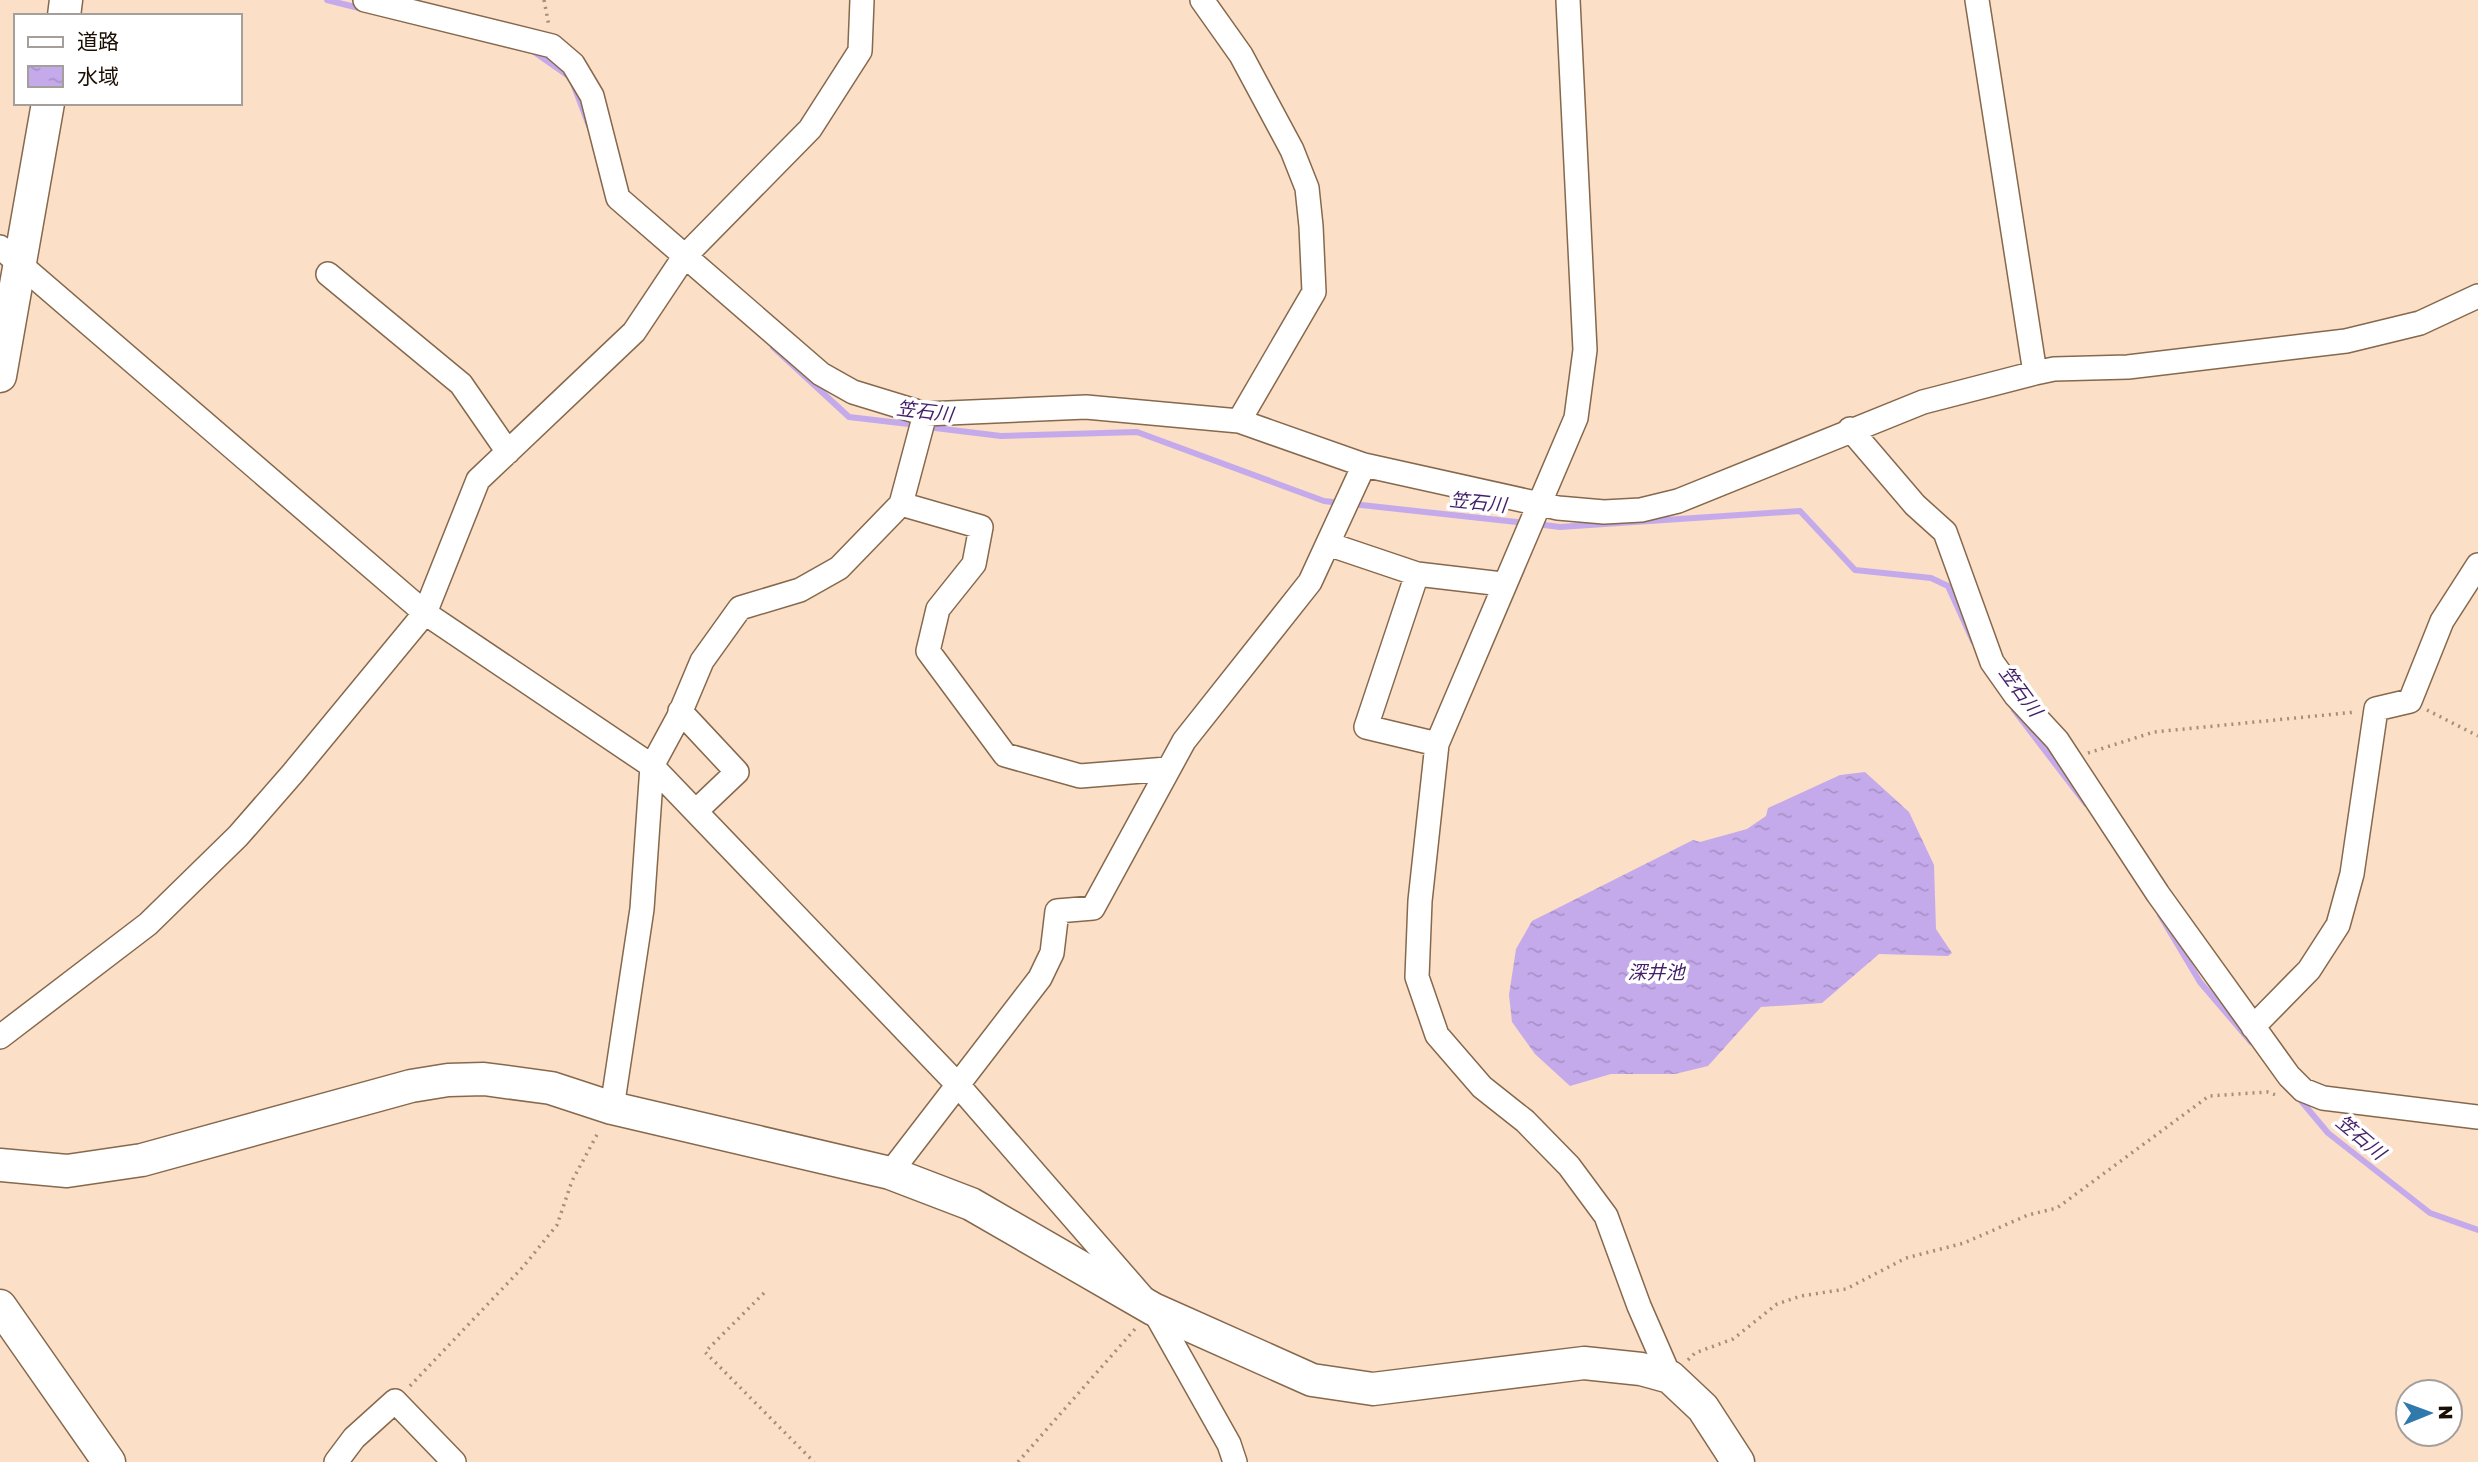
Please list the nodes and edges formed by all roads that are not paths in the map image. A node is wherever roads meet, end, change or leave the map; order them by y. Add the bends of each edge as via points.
1 (365, 0) edge
2 (862, 0) edge
3 (1202, 0) edge
4 (1568, 0) edge
5 (1977, 0) edge
6 (47, 105) edge
7 (9, 254) edge
8 (684, 257) junction
9 (328, 274) dead end
10 (2478, 296) edge
11 (2035, 373) junction
12 (0, 376) edge
13 (925, 414) junction
14 (1240, 421) junction
15 (1850, 429) junction
16 (508, 452) junction
17 (1364, 465) junction
18 (1537, 503) junction
19 (901, 504) junction
20 (1328, 544) junction
21 (2478, 565) edge
22 (1418, 574) junction
23 (1502, 584) junction
24 (425, 614) junction
25 (680, 711) junction
26 (1437, 744) junction
27 (652, 766) junction
28 (1167, 769) junction
29 (696, 811) junction
30 (2253, 1027) junction
31 (0, 1037) edge
32 (958, 1085) junction
33 (612, 1108) junction
34 (2478, 1117) edge
35 (0, 1165) edge
36 (890, 1173) junction
37 (0, 1306) edge
38 (1153, 1309) junction
39 (1670, 1377) junction
40 (109, 1462) edge
41 (336, 1462) edge
42 (454, 1462) edge
43 (1234, 1462) edge
44 (1738, 1462) edge

1 - 8 street via 552,47 573,64 592,96 618,198
2 - 8 street via 860,51 842,84 810,129
3 - 14 street via 1241,55 1292,150 1307,188 1311,226 1314,292
4 - 18 street via 1585,350 1576,418
5 - 11 street
6 - 7 street
7 - 12 street
7 - 24 street
8 - 13 street via 821,374 853,392
8 - 16 street via 634,332
9 - 16 street via 461,384
10 - 11 street via 2420,323 2346,341
11 - 15 street via 1923,402
13 - 14 street via 1086,407
13 - 19 street
14 - 17 street
15 - 18 street via 1678,502 1604,512
15 - 30 street via 1915,505 1945,532 1992,662 2057,740
16 - 24 street via 478,480
17 - 18 street
17 - 20 street
18 - 23 street
19 - 25 street via 839,568 800,590 740,608 702,661
19 - 28 street via 981,527 974,564 938,608 928,651 1005,755 1080,776
20 - 22 street
20 - 28 street via 1310,582 1184,741
21 - 30 street via 2442,621 2410,701 2376,709 2352,874 2338,926 2309,970
22 - 23 street
22 - 26 street via 1366,727
23 - 26 street
24 - 27 street
24 - 31 street via 238,836 148,924
25 - 27 street
25 - 29 street via 737,772
26 - 39 street via 1420,901 1417,977 1437,1035 1482,1087 1525,1121 1569,1166 1606,1216
27 - 29 street
27 - 33 street via 642,909
28 - 32 street via 1093,908 1058,911 1052,953 1040,978
29 - 32 street
30 - 34 street via 2303,1090 2323,1098
32 - 36 street
32 - 38 street
33 - 35 street via 519,1082 448,1080 411,1086 142,1160 67,1171
33 - 36 street
36 - 38 street via 971,1203
37 - 40 street
38 - 39 street via 1312,1380 1373,1389 1584,1363
38 - 43 street via 1229,1444
39 - 44 street via 1703,1408
41 - 42 street via 354,1438 395,1401

